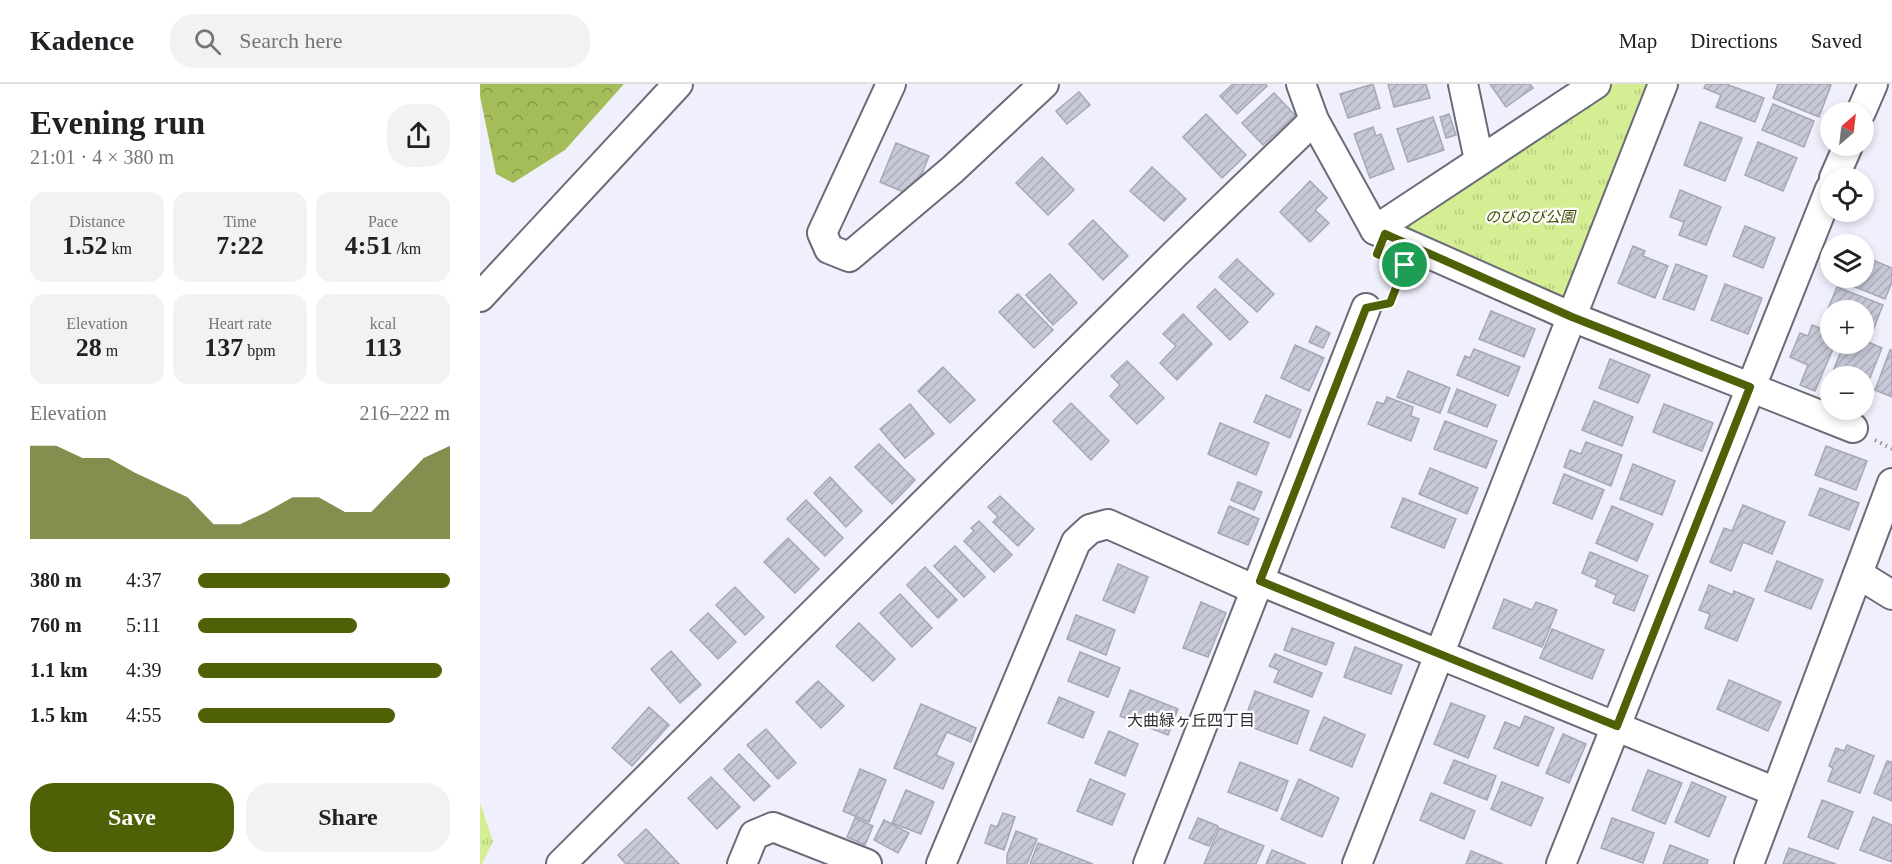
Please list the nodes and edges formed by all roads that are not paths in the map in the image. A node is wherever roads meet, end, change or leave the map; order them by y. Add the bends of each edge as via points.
1 (678, 84) edge
2 (891, 84) edge
3 (1044, 84) edge
4 (1301, 84) edge
5 (1463, 84) edge
6 (1596, 84) edge
7 (1663, 84) edge
8 (1872, 84) edge
9 (1892, 92) edge
10 (1865, 102) edge
11 (1314, 120) junction
12 (1479, 160) junction
13 (1820, 214) edge
14 (1375, 230) junction
15 (480, 297) edge
16 (1366, 308) road end
17 (1572, 317) junction
18 (1750, 387) junction
19 (1853, 428) dead end
20 (1892, 483) edge
21 (1858, 574) junction
22 (1258, 586) junction
23 (1892, 595) edge
24 (1439, 655) junction
25 (1617, 726) junction
26 (1776, 792) junction
27 (561, 864) edge
28 (742, 864) edge
29 (867, 864) edge
30 (941, 864) edge
31 (1148, 864) edge
32 (1357, 864) edge
33 (1561, 864) edge
34 (1749, 864) edge

1 - 15 street
2 - 3 street via 822,233 830,249 849,257 952,170
4 - 11 street
5 - 12 street
6 - 12 street
7 - 17 street
8 - 9 street
8 - 10 street
11 - 14 street
11 - 27 street
12 - 14 street
13 - 18 street
14 - 17 street
16 - 22 street
17 - 18 street
17 - 24 street
18 - 19 street
18 - 25 street
20 - 21 street
21 - 23 street
21 - 26 street
22 - 24 street
22 - 30 street via 1108,524 1090,529 1076,542
22 - 31 street
24 - 25 street
24 - 32 street
25 - 26 street
25 - 33 street
26 - 34 street
28 - 29 street via 754,835 773,828

